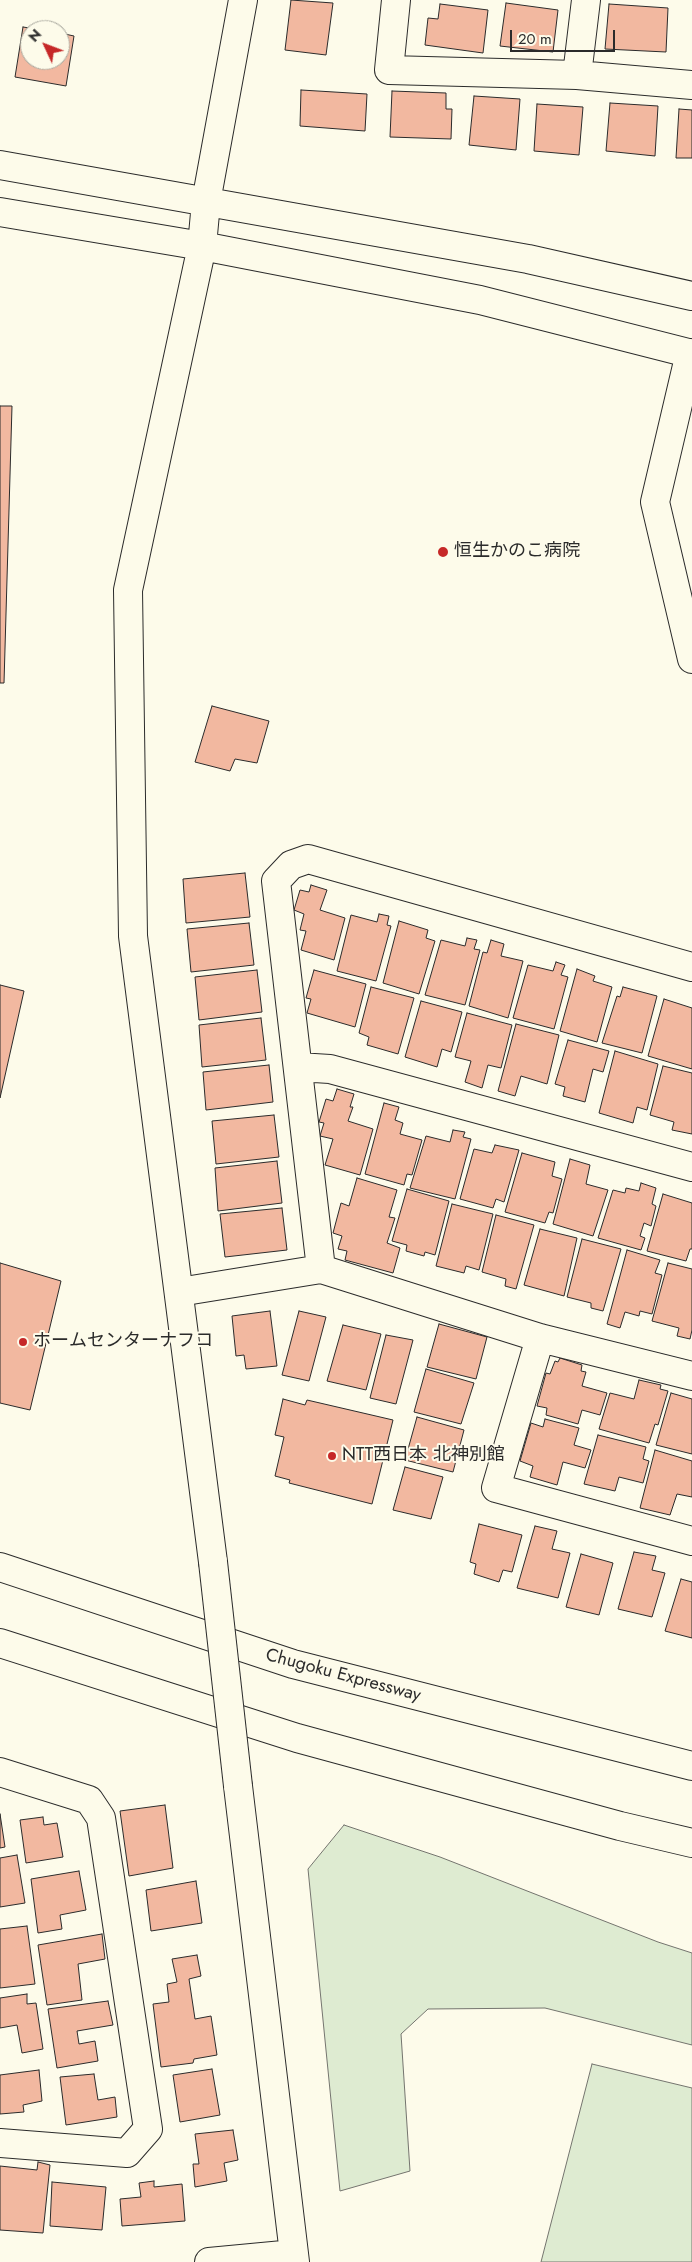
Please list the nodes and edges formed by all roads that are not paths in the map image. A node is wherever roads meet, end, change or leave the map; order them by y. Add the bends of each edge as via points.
1 (243, 0) edge
2 (396, 0) edge
3 (586, 0) edge
4 (577, 75) junction
5 (692, 85) edge
6 (0, 164) edge
7 (206, 202) junction
8 (0, 212) edge
9 (202, 246) junction
10 (692, 296) edge
11 (691, 354) edge
12 (692, 659) edge
13 (692, 967) edge
14 (298, 1067) junction
15 (692, 1168) edge
16 (321, 1268) junction
17 (178, 1292) junction
18 (540, 1338) junction
19 (692, 1376) edge
20 (692, 1541) edge
21 (0, 1567) edge
22 (0, 1643) edge
23 (692, 1766) edge
24 (0, 1772) edge
25 (692, 1843) edge
26 (0, 2143) edge
27 (295, 2258) edge
28 (209, 2262) edge

1 - 7 main road
2 - 4 main road via 389,70
3 - 4 main road
4 - 5 main road
6 - 7 main road
7 - 9 main road
7 - 10 main road via 528,258
8 - 9 main road
9 - 11 main road via 480,300
9 - 17 main road via 128,590 132,936
11 - 12 main road via 654,502
13 - 14 main road via 308,859 291,865 276,881
14 - 15 main road via 330,1069
14 - 16 main road
16 - 17 main road
16 - 18 main road
17 - 27 main road, bridge
18 - 19 main road
18 - 20 main road via 496,1488
21 - 23 main road, Chugoku Expressway via 294,1664
22 - 25 main road via 297,1738
24 - 26 main road via 89,1800 101,1818 148,2128 127,2153
27 - 28 main road

